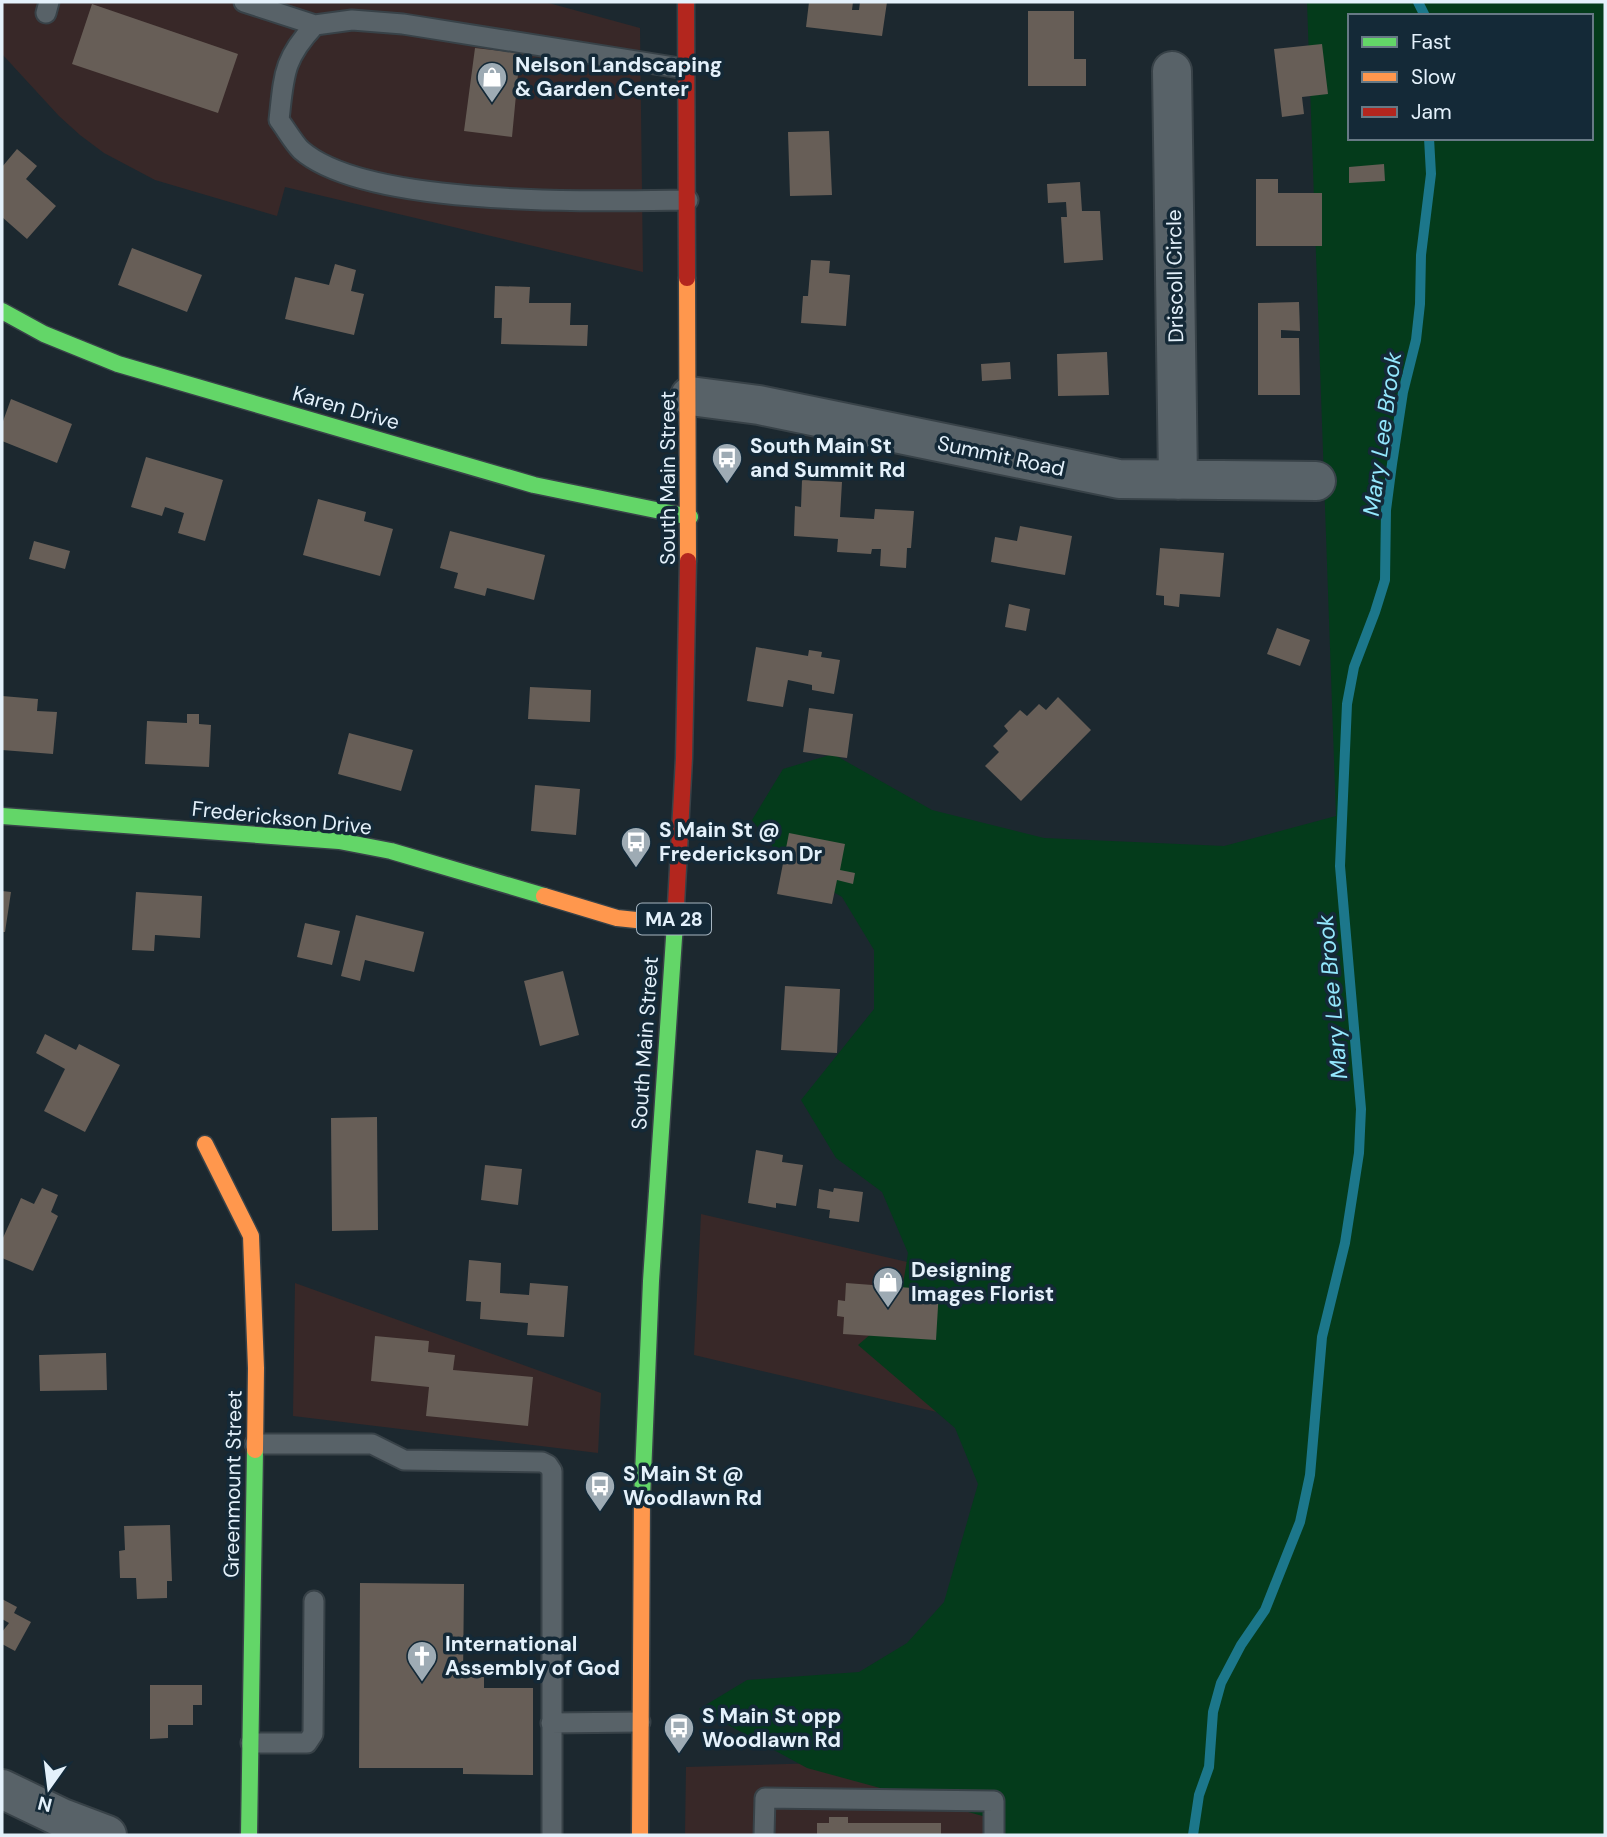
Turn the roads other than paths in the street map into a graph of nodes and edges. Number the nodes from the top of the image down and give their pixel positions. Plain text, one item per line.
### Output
1 (244, 2) edge
2 (685, 2) edge
3 (315, 25) junction
4 (685, 69) junction
5 (1172, 71) dead end
6 (688, 200) junction
7 (2, 311) edge
8 (690, 396) junction
9 (1178, 480) junction
10 (1315, 481) dead end
11 (690, 517) junction
12 (2, 816) edge
13 (674, 925) junction
14 (205, 1144) dead end
15 (255, 1444) junction
16 (314, 1601) dead end
17 (640, 1721) junction
18 (551, 1723) junction
19 (251, 1743) junction
20 (2, 1789) edge
21 (107, 1835) edge
22 (249, 1835) edge
23 (552, 1835) edge
24 (640, 1835) edge
25 (764, 1835) edge
26 (994, 1835) edge

1 - 3 lane
2 - 4 street, South Main Street / MA 28
3 - 4 lane
3 - 6 lane
4 - 6 street, South Main Street / MA 28
5 - 9 street, Driscoll Circle
6 - 8 street, South Main Street / MA 28
7 - 11 street, Karen Drive
8 - 9 street, Summit Road
8 - 11 street, South Main Street / MA 28
9 - 10 street, Summit Road
11 - 13 street, South Main Street / MA 28
12 - 13 street, Frederickson Drive
13 - 17 street, South Main Street / MA 28
14 - 15 street, Greenmount Street
15 - 18 lane
15 - 19 street, Greenmount Street
16 - 19 lane
17 - 18 lane
17 - 24 street, South Main Street / MA 28
18 - 23 lane
19 - 22 street, Greenmount Street
20 - 21 street
25 - 26 lane

